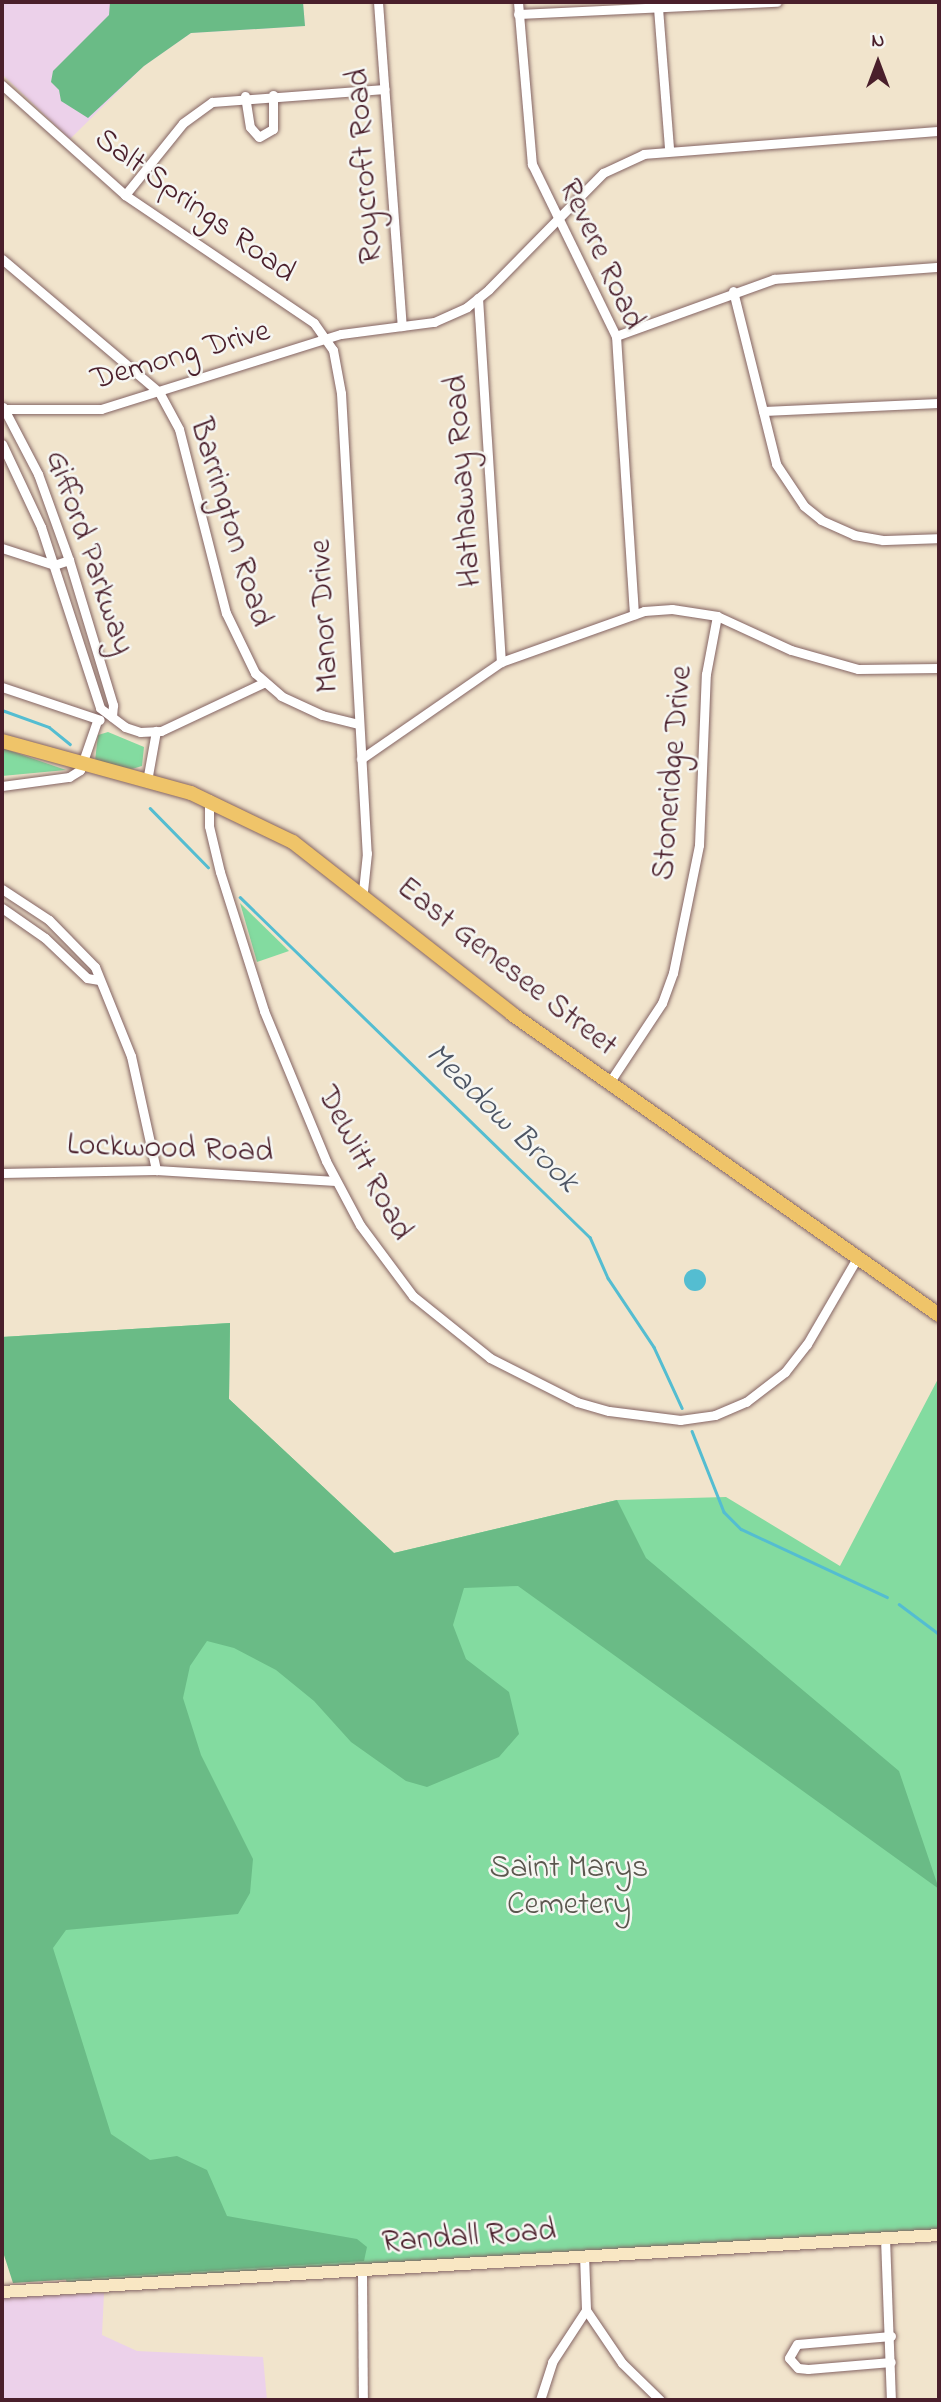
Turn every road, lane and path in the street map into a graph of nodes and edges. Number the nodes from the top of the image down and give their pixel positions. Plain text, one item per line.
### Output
1 (378, 2) edge
2 (518, 2) edge
3 (777, 2) edge
4 (658, 8) junction
5 (518, 14) junction
6 (2, 85) edge
7 (385, 89) junction
8 (273, 95) junction
9 (245, 96) junction
10 (939, 131) edge
11 (668, 149) junction
12 (125, 195) junction
13 (557, 215) junction
14 (2, 259) edge
15 (939, 267) edge
16 (733, 291) junction
17 (478, 298) junction
18 (402, 326) junction
19 (616, 336) junction
20 (328, 338) junction
21 (159, 392) junction
22 (939, 403) edge
23 (3, 408) edge
24 (763, 411) junction
25 (2, 444) edge
26 (939, 538) edge
27 (2, 548) edge
28 (69, 560) junction
29 (54, 565) junction
30 (634, 614) junction
31 (717, 617) junction
32 (501, 662) junction
33 (939, 668) edge
34 (263, 683) junction
35 (2, 687) edge
36 (112, 717) junction
37 (97, 721) junction
38 (358, 724) junction
39 (156, 731) junction
40 (2, 741) edge
41 (361, 758) junction
42 (83, 765) junction
43 (147, 781) junction
44 (2, 786) edge
45 (209, 799) junction
46 (2, 888) edge
47 (363, 892) junction
48 (2, 908) edge
49 (98, 980) junction
50 (609, 1083) junction
51 (3, 1170) edge
52 (156, 1170) junction
53 (336, 1181) junction
54 (856, 1258) junction
55 (939, 1315) edge
56 (939, 2235) edge
57 (885, 2238) junction
58 (584, 2255) junction
59 (362, 2272) junction
60 (2, 2292) edge
61 (586, 2310) junction
62 (891, 2336) junction
63 (891, 2362) junction
64 (363, 2400) edge
65 (540, 2400) edge
66 (660, 2400) edge
67 (891, 2400) edge

1 - 7 street, Roycroft Road
2 - 5 street, Revere Road
3 - 4 street
4 - 5 street
4 - 11 street
5 - 13 street, Revere Road
6 - 12 street, Salt Springs Road
7 - 8 street
7 - 18 street, Roycroft Road
8 - 9 street
8 - 9 street
9 - 12 street
10 - 11 street, Demong Drive
11 - 13 street, Demong Drive
12 - 20 street, Salt Springs Road
13 - 17 street, Demong Drive
13 - 19 street, Revere Road
14 - 21 street, Barrington Road
15 - 16 street
16 - 19 street
16 - 24 street
17 - 18 street, Demong Drive
17 - 32 street, Hathaway Road
18 - 20 street, Demong Drive
19 - 30 street, Revere Road
20 - 21 street, Demong Drive
20 - 38 street, Manor Drive
21 - 23 street, Demong Drive
21 - 34 street, Barrington Road
22 - 24 street
23 - 28 street, Gifford Parkway
24 - 26 street
25 - 29 street, Gifford Parkway
27 - 29 street
28 - 29 street
28 - 36 street, Gifford Parkway
29 - 36 street, Gifford Parkway
30 - 31 street
30 - 32 street
31 - 33 street
31 - 50 street, Stoneridge Drive
32 - 41 street
34 - 38 street, Barrington Road
34 - 39 street
35 - 37 street
36 - 37 street
36 - 39 street
37 - 42 street
38 - 41 street, Manor Drive
39 - 43 street
40 - 42 main road, East Genesee Street
41 - 47 street, Manor Drive
42 - 43 main road, East Genesee Street
42 - 44 street
43 - 45 main road, East Genesee Street
45 - 47 main road, East Genesee Street
45 - 53 street, DeWitt Road
46 - 49 street
47 - 50 main road, East Genesee Street
48 - 49 street
49 - 52 street
50 - 54 main road, East Genesee Street
51 - 52 street, Lockwood Road
52 - 53 street, Lockwood Road
53 - 54 street, DeWitt Road
54 - 55 main road, East Genesee Street
56 - 57 street, Randall Road
57 - 58 street, Randall Road
57 - 62 street
58 - 59 street, Randall Road
58 - 61 street
59 - 60 street, Randall Road
59 - 64 street
61 - 65 street
61 - 66 street
62 - 63 street
62 - 63 street
63 - 67 street

